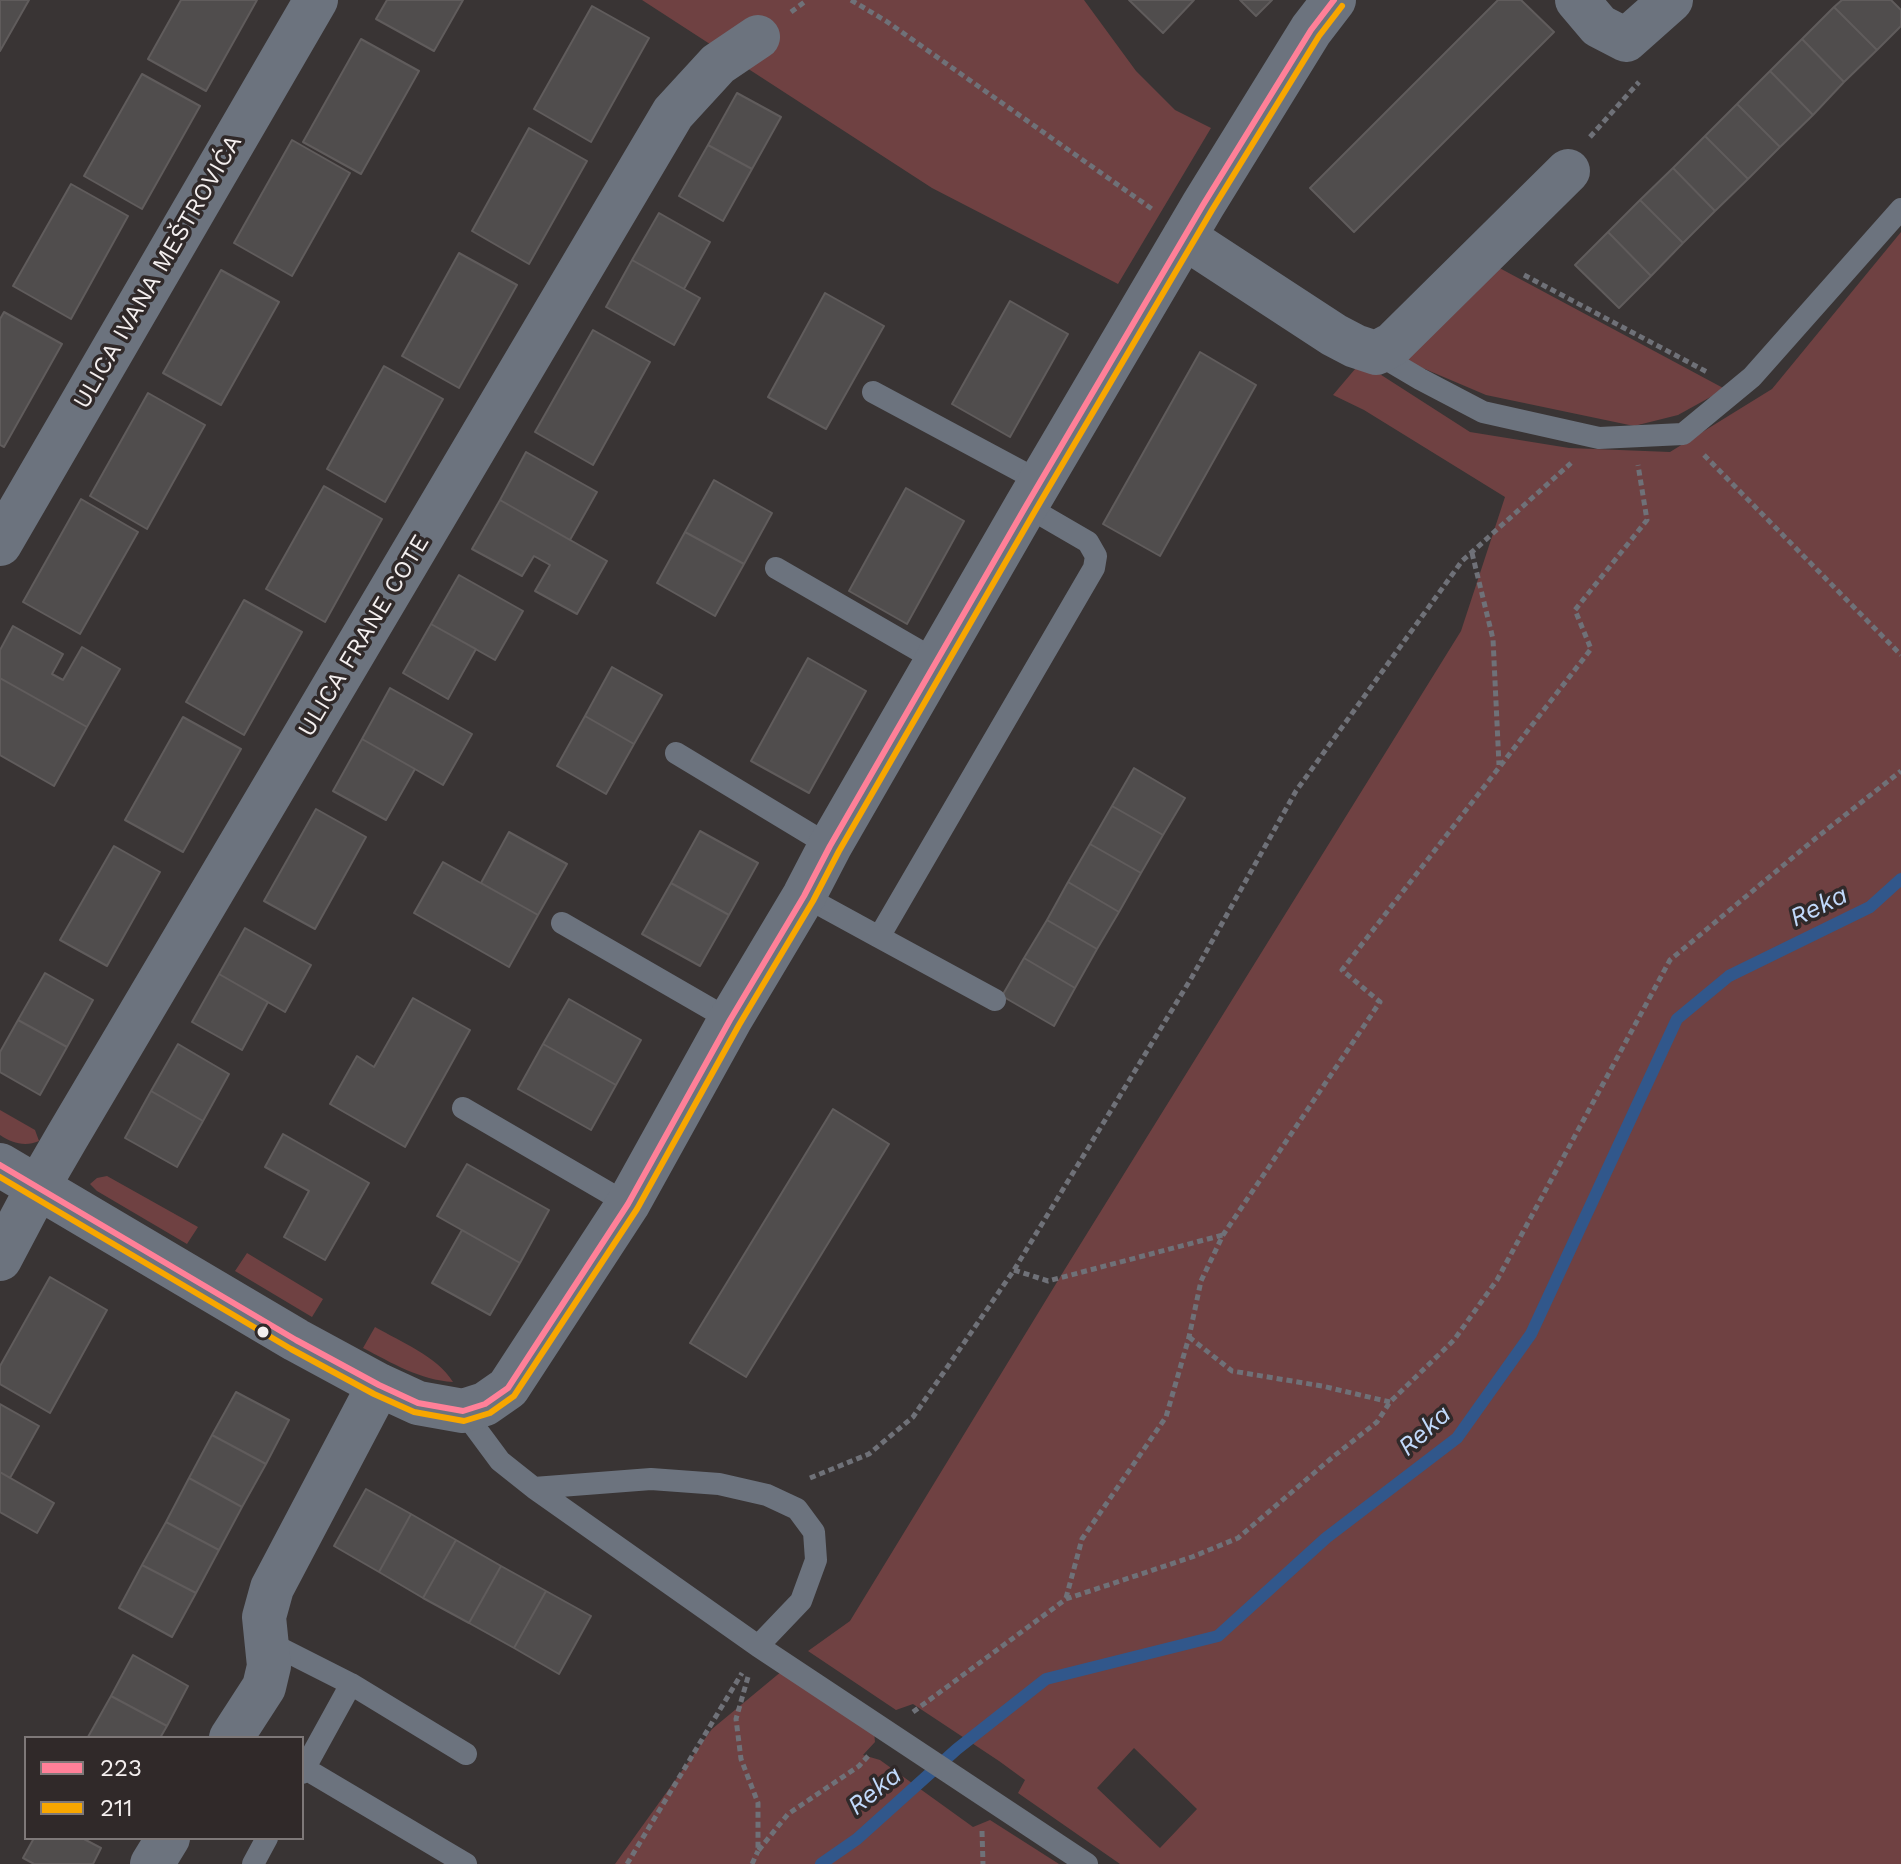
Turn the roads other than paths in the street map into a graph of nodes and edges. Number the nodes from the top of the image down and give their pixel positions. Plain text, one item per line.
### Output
1 (316, 0) edge
2 (1334, 0) edge
3 (1577, 0) edge
4 (1671, 0) edge
5 (758, 37) dead end
6 (1568, 171) road end
7 (1901, 209) edge
8 (1169, 224) junction
9 (1376, 353) junction
10 (873, 392) dead end
11 (1033, 494) junction
12 (0, 544) edge
13 (776, 568) dead end
14 (937, 661) junction
15 (676, 753) dead end
16 (830, 846) junction
17 (804, 896) junction
18 (562, 923) dead end
19 (879, 937) junction
20 (995, 1000) dead end
21 (730, 1020) junction
22 (463, 1108) dead end
23 (0, 1165) edge
24 (38, 1187) junction
25 (628, 1204) junction
26 (0, 1259) edge
27 (379, 1385) junction
28 (463, 1411) junction
29 (534, 1488) junction
30 (268, 1642) junction
31 (758, 1646) junction
32 (351, 1684) junction
33 (232, 1736) edge
34 (466, 1754) dead end
35 (304, 1768) edge
36 (304, 1771) edge
37 (167, 1840) edge
38 (266, 1840) edge
39 (152, 1864) edge
40 (253, 1864) edge
41 (466, 1864) edge
42 (1087, 1864) edge

1 - 12 street, ULICA IVANA MEŠTROVIĆA
2 - 8 street
3 - 4 street
5 - 24 street, ULICA FRANE COTE
6 - 9 street
7 - 9 lane
8 - 9 street
8 - 11 street
10 - 11 lane
11 - 14 street
11 - 19 lane
13 - 14 lane
14 - 16 street
15 - 16 lane
16 - 17 street
17 - 19 lane
17 - 21 street
18 - 21 lane
19 - 20 lane
21 - 25 street
22 - 25 lane
23 - 24 street
24 - 26 street, ULICA FRANE COTE
24 - 27 street
25 - 28 street
27 - 28 street
27 - 30 street
28 - 29 lane
29 - 31 lane
29 - 31 lane
30 - 32 lane
30 - 33 street
31 - 42 lane
32 - 34 lane
32 - 35 lane
36 - 41 lane
37 - 39 street
38 - 40 lane

